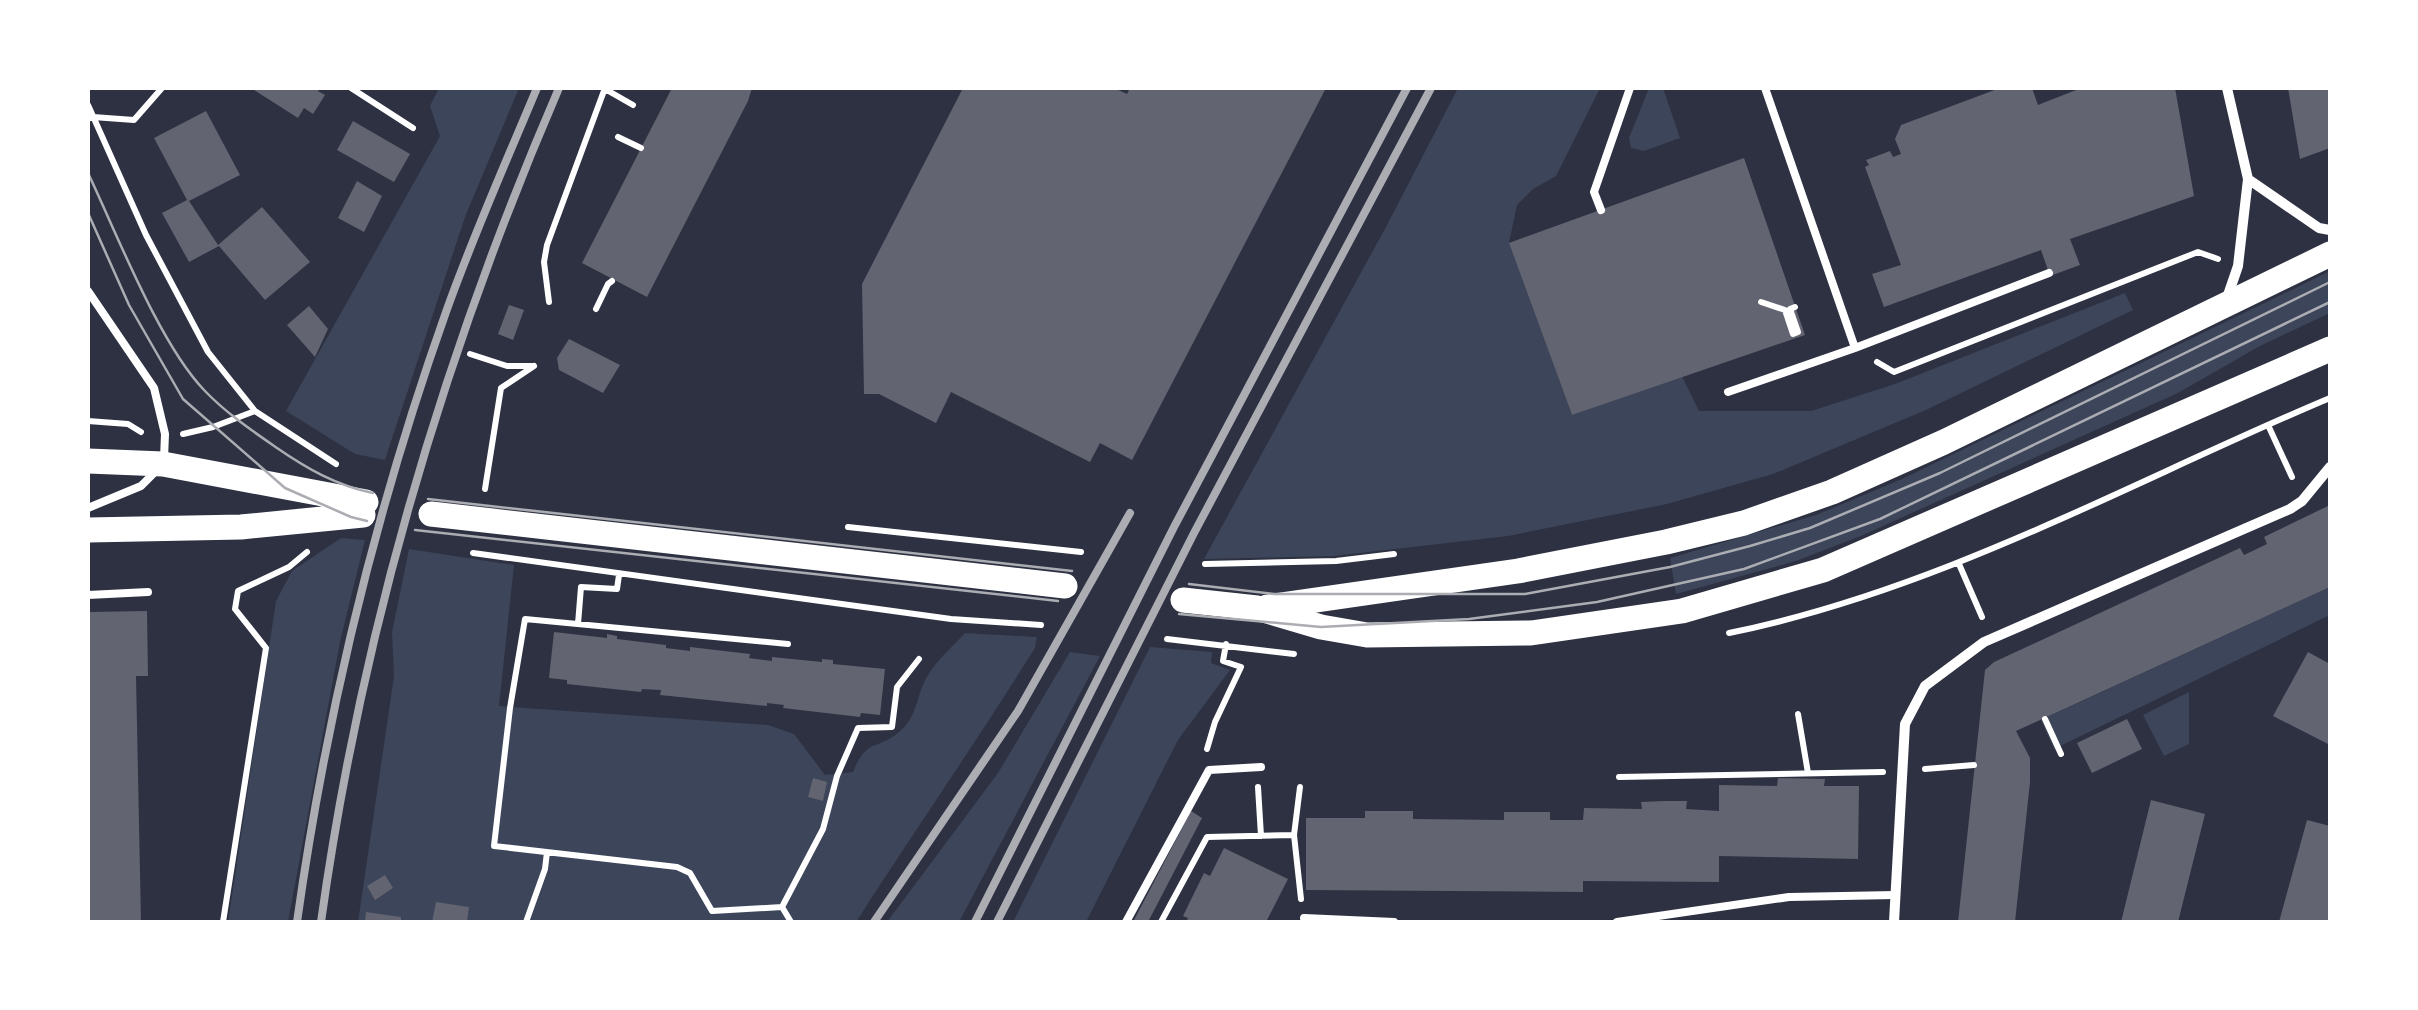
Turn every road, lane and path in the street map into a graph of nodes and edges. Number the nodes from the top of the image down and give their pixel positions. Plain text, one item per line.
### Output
1 (162, 88) edge
2 (351, 88) edge
3 (605, 88) edge
4 (1630, 88) edge
5 (1764, 88) edge
6 (2228, 88) edge
7 (88, 105) edge
8 (633, 105) dead end
9 (90, 118) edge
10 (413, 128) dead end
11 (618, 137) dead end
12 (642, 148) dead end
13 (2248, 180) junction
14 (1600, 210) dead end
15 (2330, 230) edge
16 (2330, 254) edge
17 (2238, 266) junction
18 (2049, 272) dead end
19 (612, 281) dead end
20 (88, 290) edge
21 (549, 302) dead end
22 (1761, 302) dead end
23 (2225, 306) junction
24 (1795, 307) dead end
25 (596, 309) dead end
26 (1855, 348) junction
27 (2330, 348) edge
28 (470, 354) dead end
29 (1728, 392) dead end
30 (256, 412) junction
31 (88, 421) edge
32 (2268, 424) dead end
33 (164, 434) junction
34 (88, 461) edge
35 (163, 464) junction
36 (2330, 467) edge
37 (346, 472) dead end
38 (485, 490) dead end
39 (2302, 501) junction
40 (88, 508) edge
41 (431, 514) dead end
42 (88, 530) edge
43 (314, 546) dead end
44 (469, 552) dead end
45 (1412, 552) dead end
46 (1205, 564) dead end
47 (1959, 564) dead end
48 (620, 575) junction
49 (1065, 586) dead end
50 (148, 592) dead end
51 (88, 595) edge
52 (1975, 598) dead end
53 (1183, 600) dead end
54 (1257, 608) junction
55 (578, 624) junction
56 (1041, 625) dead end
57 (788, 644) dead end
58 (1226, 644) dead end
59 (919, 660) dead end
60 (1798, 714) dead end
61 (2045, 718) dead end
62 (1215, 722) dead end
63 (2062, 754) dead end
64 (1974, 766) dead end
65 (1261, 767) dead end
66 (1903, 771) junction
67 (1808, 773) junction
68 (1618, 777) dead end
69 (1300, 787) dead end
70 (1260, 814) dead end
71 (1262, 836) junction
72 (1294, 836) junction
73 (546, 852) junction
74 (1894, 894) junction
75 (782, 907) junction
76 (1304, 918) joint
77 (223, 922) edge
78 (526, 922) edge
79 (791, 922) edge
80 (1126, 922) edge
81 (1162, 922) edge
82 (1394, 922) edge
83 (1617, 922) edge
84 (1894, 922) edge

1 - 9 path
2 - 10 path
3 - 8 path
3 - 21 path
4 - 14 lane
5 - 26 lane
6 - 13 street
7 - 9 path
9 - 30 path
11 - 12 path
13 - 15 street
13 - 17 street
16 - 23 main road
17 - 23 street
17 - 26 path
18 - 26 lane
19 - 25 path
20 - 33 lane
22 - 24 path
23 - 54 main road
26 - 29 lane
27 - 54 main road
28 - 38 path
30 - 33 path
30 - 37 path
31 - 33 path
32 - 39 path
33 - 35 lane
34 - 35 main road
35 - 40 lane
35 - 42 main road
36 - 39 street
39 - 66 street
41 - 49 main road
43 - 77 path
44 - 48 path
45 - 46 path
47 - 52 path
48 - 55 path
48 - 56 path
50 - 51 lane
53 - 54 main road
55 - 57 path
55 - 73 path
58 - 62 path
59 - 75 path
60 - 67 path
61 - 63 path
64 - 66 path
65 - 80 lane
66 - 67 path
66 - 74 street
67 - 68 path
69 - 72 path
70 - 71 path
71 - 72 path
71 - 81 path
72 - 76 path
73 - 75 path
73 - 78 path
74 - 83 lane
74 - 84 street
75 - 79 path
76 - 82 lane

